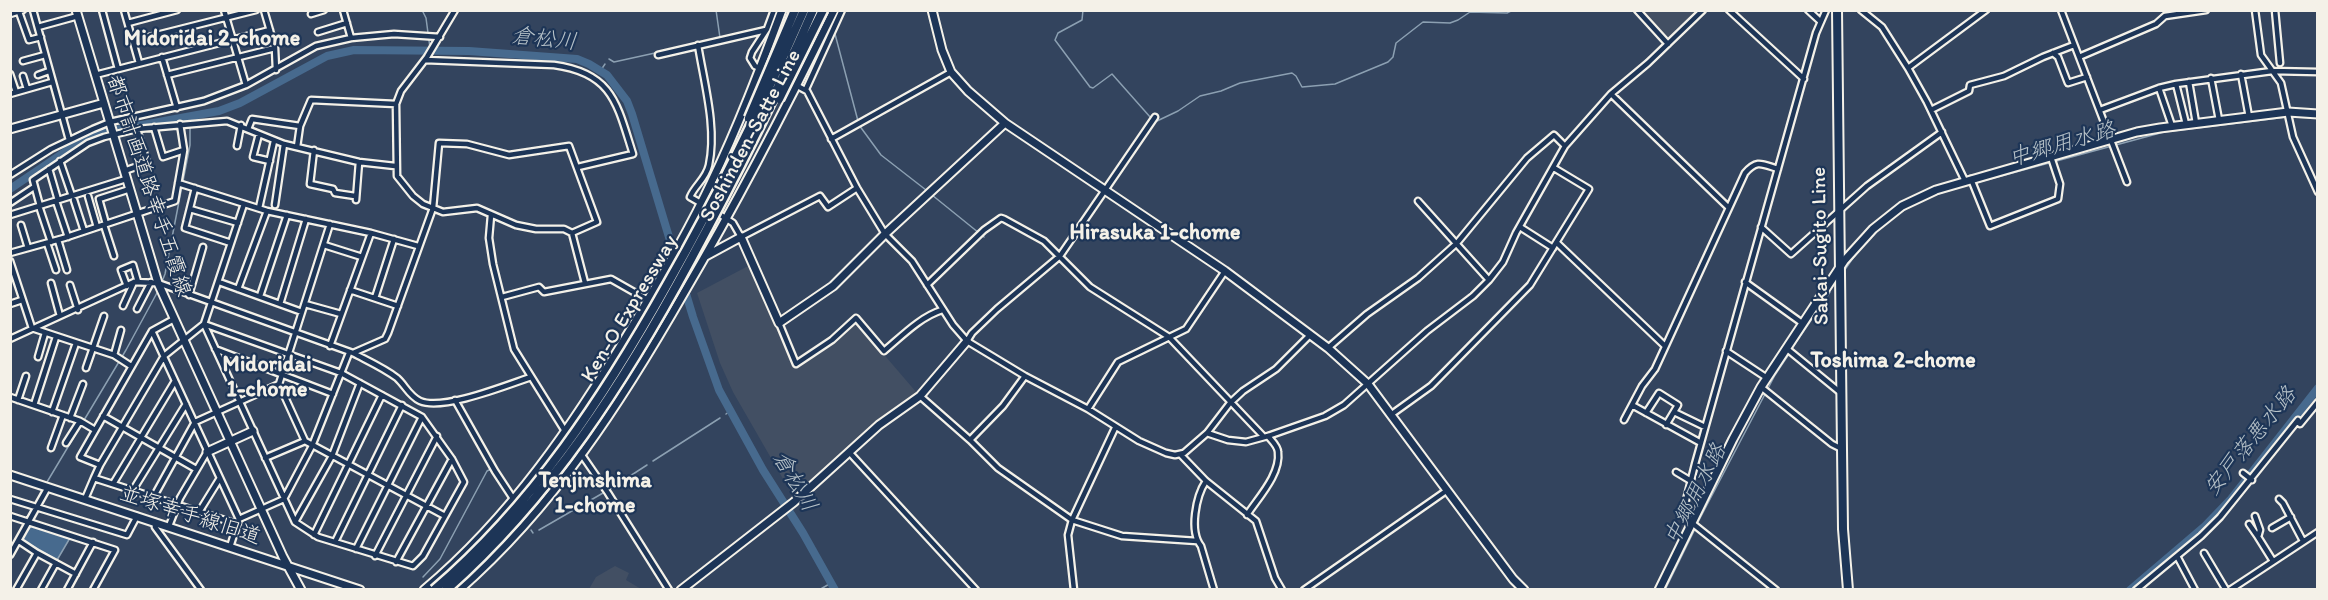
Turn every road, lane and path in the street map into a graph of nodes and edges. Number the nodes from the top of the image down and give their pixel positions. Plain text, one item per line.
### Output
1 (33, 10) edge
2 (102, 10) edge
3 (124, 10) edge
4 (151, 10) edge
5 (177, 10) edge
6 (224, 10) edge
7 (256, 10) edge
8 (264, 10) edge
9 (324, 10) edge
10 (343, 10) edge
11 (774, 10) edge
12 (782, 10) edge
13 (795, 10) edge
14 (804, 10) edge
15 (813, 10) edge
16 (823, 10) edge
17 (834, 10) edge
18 (842, 10) edge
19 (932, 10) edge
20 (1637, 10) edge
21 (1703, 10) edge
22 (1729, 10) edge
23 (1808, 10) edge
24 (1826, 10) edge
25 (1837, 10) edge
26 (1861, 10) edge
27 (1986, 10) edge
28 (2061, 10) edge
29 (2206, 10) edge
30 (2255, 10) edge
31 (2275, 10) edge
32 (21, 11) edge
33 (454, 11) edge
34 (77, 13) edge
35 (10, 14) edge
36 (311, 14) dead end
37 (153, 17) junction
38 (226, 18) junction
39 (1820, 21) junction
40 (128, 23) junction
41 (347, 23) junction
42 (38, 27) junction
43 (767, 29) junction
44 (270, 30) junction
45 (318, 32) dead end
46 (41, 37) junction
47 (232, 38) junction
48 (351, 38) junction
49 (439, 38) junction
50 (133, 41) junction
51 (1668, 44) junction
52 (698, 45) junction
53 (2074, 45) junction
54 (275, 48) junction
55 (2053, 53) junction
56 (45, 55) junction
57 (658, 55) dead end
58 (162, 57) junction
59 (2079, 57) junction
60 (238, 58) junction
61 (426, 58) junction
62 (23, 61) dead end
63 (139, 63) junction
64 (2280, 63) dead end
65 (1908, 68) junction
66 (118, 69) junction
67 (760, 69) junction
68 (276, 70) junction
69 (49, 71) junction
70 (2272, 71) junction
71 (951, 72) junction
72 (2318, 72) edge
73 (10, 74) edge
74 (2241, 74) junction
75 (38, 75) dead end
76 (95, 75) junction
77 (167, 75) junction
78 (23, 76) dead end
79 (2087, 77) junction
80 (2211, 78) junction
81 (1804, 79) junction
82 (52, 82) junction
83 (2189, 82) junction
84 (2176, 84) junction
85 (246, 85) junction
86 (797, 86) junction
87 (2159, 88) junction
88 (27, 89) junction
89 (806, 89) junction
90 (13, 93) edge
91 (1611, 94) junction
92 (104, 103) junction
93 (396, 104) junction
94 (177, 108) junction
95 (1931, 110) junction
96 (2100, 110) junction
97 (2288, 112) junction
98 (2318, 114) edge
99 (62, 115) junction
100 (1155, 117) dead end
101 (2249, 117) junction
102 (2219, 120) junction
103 (1005, 123) junction
104 (2196, 123) junction
105 (180, 124) junction
106 (2186, 124) junction
107 (241, 125) junction
108 (300, 126) junction
109 (2172, 126) junction
110 (154, 127) junction
111 (10, 129) edge
112 (111, 129) junction
113 (137, 129) junction
114 (248, 129) junction
115 (1942, 132) junction
116 (259, 134) junction
117 (831, 138) junction
118 (69, 140) junction
119 (2112, 140) junction
120 (274, 141) junction
121 (284, 144) junction
122 (237, 146) dead end
123 (1565, 146) junction
124 (297, 147) junction
125 (184, 150) junction
126 (314, 150) junction
127 (2051, 157) junction
128 (60, 161) junction
129 (270, 161) junction
130 (359, 162) junction
131 (395, 166) junction
132 (578, 167) junction
133 (1554, 168) junction
134 (49, 169) junction
135 (1778, 169) junction
136 (10, 175) edge
137 (125, 175) junction
138 (725, 180) junction
139 (1968, 180) junction
140 (2127, 182) dead end
141 (178, 183) junction
142 (34, 187) junction
143 (195, 188) junction
144 (857, 188) junction
145 (130, 189) junction
146 (1104, 191) junction
147 (727, 192) junction
148 (2318, 192) edge
149 (88, 196) dead end
150 (73, 198) junction
151 (57, 200) junction
152 (1418, 201) dead end
153 (10, 203) edge
154 (244, 204) junction
155 (701, 204) junction
156 (275, 206) dead end
157 (40, 207) junction
158 (259, 208) junction
159 (433, 208) junction
160 (1729, 208) junction
161 (190, 209) junction
162 (1839, 210) junction
163 (267, 211) junction
164 (137, 213) junction
165 (10, 215) edge
166 (287, 215) junction
167 (491, 215) junction
168 (727, 218) junction
169 (306, 219) junction
170 (238, 223) junction
171 (105, 224) junction
172 (330, 224) junction
173 (21, 225) dead end
174 (1761, 226) junction
175 (98, 227) junction
176 (1520, 227) junction
177 (84, 231) junction
178 (371, 233) junction
179 (572, 233) junction
180 (885, 234) junction
181 (68, 237) junction
182 (741, 237) junction
183 (394, 239) junction
184 (58, 240) junction
185 (49, 242) junction
186 (231, 243) junction
187 (1457, 243) junction
188 (324, 245) junction
189 (1555, 245) junction
190 (418, 246) junction
191 (203, 247) dead end
192 (28, 248) junction
193 (10, 253) edge
194 (114, 256) dead end
195 (706, 256) junction
196 (1060, 256) junction
197 (362, 257) junction
198 (10, 261) edge
199 (1840, 267) junction
200 (56, 270) dead end
201 (67, 270) dead end
202 (1225, 270) junction
203 (1489, 280) junction
204 (136, 282) junction
205 (154, 282) junction
206 (219, 282) junction
207 (1745, 282) junction
208 (51, 283) dead end
209 (585, 283) junction
210 (70, 285) dead end
211 (927, 285) junction
212 (127, 286) junction
213 (238, 289) junction
214 (1825, 289) junction
215 (350, 290) junction
216 (1840, 295) junction
217 (189, 296) junction
218 (260, 296) junction
219 (502, 297) junction
220 (375, 298) junction
221 (22, 300) junction
222 (648, 300) junction
223 (212, 303) junction
224 (10, 304) edge
225 (280, 304) junction
226 (305, 304) junction
227 (123, 306) dead end
228 (398, 306) junction
229 (137, 309) dead end
230 (78, 310) junction
231 (942, 310) junction
232 (302, 312) junction
233 (341, 314) junction
234 (673, 314) junction
235 (60, 316) junction
236 (104, 316) dead end
237 (174, 319) junction
238 (779, 323) junction
239 (1802, 323) junction
240 (204, 324) junction
241 (32, 328) junction
242 (121, 330) dead end
243 (152, 330) junction
244 (45, 333) junction
245 (295, 333) junction
246 (1310, 335) junction
247 (56, 337) junction
248 (1169, 338) junction
249 (10, 339) edge
250 (184, 339) junction
251 (967, 341) junction
252 (76, 343) junction
253 (330, 346) junction
254 (1665, 346) junction
255 (1328, 348) junction
256 (1786, 348) junction
257 (93, 349) junction
258 (215, 349) junction
259 (1726, 351) junction
260 (351, 353) junction
261 (288, 355) junction
262 (114, 356) junction
263 (164, 356) junction
264 (38, 357) dead end
265 (131, 366) junction
266 (86, 368) dead end
267 (341, 372) junction
268 (281, 374) junction
269 (26, 376) dead end
270 (1025, 376) junction
271 (531, 377) junction
272 (1767, 378) junction
273 (175, 381) junction
274 (360, 383) junction
275 (83, 384) dead end
276 (279, 384) junction
277 (1368, 384) junction
278 (1761, 387) junction
279 (1841, 393) junction
280 (333, 394) junction
281 (382, 395) junction
282 (920, 396) junction
283 (10, 397) edge
284 (417, 399) junction
285 (18, 400) junction
286 (455, 400) junction
287 (240, 402) junction
288 (2318, 402) edge
289 (1230, 403) junction
290 (186, 404) junction
291 (34, 405) junction
292 (402, 405) junction
293 (1632, 405) junction
294 (1088, 409) junction
295 (411, 411) junction
296 (52, 412) junction
297 (217, 412) junction
298 (1674, 412) junction
299 (1646, 413) junction
300 (1392, 414) junction
301 (63, 415) junction
302 (103, 416) junction
303 (422, 417) junction
304 (70, 418) junction
305 (1624, 420) dead end
306 (80, 421) junction
307 (195, 422) junction
308 (1666, 425) junction
309 (121, 427) junction
310 (1705, 427) junction
311 (1115, 428) junction
312 (95, 430) junction
313 (253, 431) junction
314 (567, 432) junction
315 (1207, 433) junction
316 (437, 436) junction
317 (1266, 437) junction
318 (140, 438) junction
319 (970, 440) junction
320 (230, 441) junction
321 (305, 441) junction
322 (66, 443) dead end
323 (1701, 443) junction
324 (312, 446) junction
325 (51, 448) dead end
326 (158, 448) junction
327 (1842, 449) junction
328 (207, 452) junction
329 (849, 452) junction
330 (582, 455) junction
331 (1181, 455) junction
332 (332, 456) junction
333 (176, 458) junction
334 (265, 458) junction
335 (452, 459) junction
336 (100, 465) junction
337 (350, 465) junction
338 (196, 469) junction
339 (1676, 472) dead end
340 (2243, 473) dead end
341 (10, 475) edge
342 (367, 475) junction
343 (94, 478) junction
344 (220, 478) junction
345 (2252, 480) junction
346 (1206, 481) junction
347 (1691, 481) junction
348 (113, 484) junction
349 (387, 486) junction
350 (48, 487) junction
351 (133, 490) junction
352 (1446, 491) junction
353 (406, 496) junction
354 (153, 498) junction
355 (10, 499) edge
356 (85, 499) junction
357 (284, 499) junction
358 (2279, 499) dead end
359 (514, 500) junction
360 (177, 505) junction
361 (38, 507) junction
362 (426, 507) junction
363 (262, 510) junction
364 (199, 512) junction
365 (1247, 515) junction
366 (10, 516) edge
367 (137, 516) junction
368 (445, 516) junction
369 (2255, 516) dead end
370 (2290, 517) junction
371 (1072, 520) junction
372 (238, 521) junction
373 (29, 522) junction
374 (155, 522) junction
375 (295, 522) junction
376 (1692, 523) junction
377 (2249, 524) dead end
378 (169, 526) junction
379 (2272, 528) dead end
380 (2318, 532) edge
381 (314, 535) junction
382 (2258, 537) junction
383 (19, 541) junction
384 (1197, 541) junction
385 (2303, 541) junction
386 (93, 542) junction
387 (335, 542) junction
388 (230, 546) junction
389 (356, 549) junction
390 (37, 553) junction
391 (2204, 553) dead end
392 (10, 555) edge
393 (375, 556) junction
394 (2177, 556) junction
395 (2273, 561) junction
396 (396, 562) junction
397 (56, 563) junction
398 (287, 566) junction
399 (76, 574) junction
400 (466, 583) junction
401 (16, 590) edge
402 (40, 590) edge
403 (67, 590) edge
404 (93, 590) edge
405 (201, 590) edge
406 (301, 590) edge
407 (360, 590) edge
408 (424, 590) edge
409 (434, 590) edge
410 (440, 590) edge
411 (446, 590) edge
412 (459, 590) edge
413 (669, 590) edge
414 (681, 590) edge
415 (976, 590) edge
416 (1074, 590) edge
417 (1214, 590) edge
418 (1282, 590) edge
419 (1304, 590) edge
420 (1524, 590) edge
421 (1659, 590) edge
422 (1776, 590) edge
423 (1848, 590) edge
424 (2136, 590) edge
425 (2195, 590) edge
426 (2228, 590) edge

1 - 42 street
2 - 66 street
3 - 40 street
4 - 37 street
5 - 37 street
6 - 38 street
7 - 38 street
8 - 44 street
9 - 36 street
10 - 41 street
11 - 43 street
12 - 67 street, Soshinden-Satte Line
13 - 138 highway, bridge
14 - 138 highway, Ken-O Expressway, bridge
15 - 147 highway, Ken-O Expressway, bridge
16 - 147 highway, bridge
17 - 86 street, Soshinden-Satte Line
18 - 89 street
19 - 71 street
20 - 51 street
21 - 51 street
22 - 81 street
23 - 39 street
24 - 39 street
25 - 162 main road, Sakai-Sugito Line
26 - 65 street
27 - 65 street
28 - 53 street
29 - 59 street
30 - 70 street
31 - 64 street
32 - 35 street
32 - 46 street
33 - 49 street
34 - 42 street
34 - 76 street, 都市計画道路幸手五霞線
37 - 40 street
38 - 47 street
38 - 50 street
39 - 81 street
40 - 50 street
41 - 45 street
41 - 48 street
42 - 46 street
43 - 52 street
43 - 67 street
44 - 47 street
44 - 54 street
46 - 56 street
47 - 58 street
47 - 60 street
48 - 49 street
48 - 68 street
49 - 61 street
50 - 63 street
51 - 91 street
52 - 57 street
52 - 155 street
53 - 55 street
53 - 59 street
54 - 60 street
54 - 68 street
55 - 79 street
55 - 95 street
56 - 62 street
56 - 69 street
58 - 63 street
58 - 77 street
59 - 79 street
60 - 77 street
60 - 85 street
61 - 93 street
61 - 132 street
63 - 66 street
65 - 95 street
66 - 76 street
67 - 86 street
67 - 155 street, Soshinden-Satte Line
68 - 85 street
69 - 75 street
69 - 82 street
70 - 72 street
70 - 74 street
70 - 97 street
71 - 103 street
71 - 117 street
73 - 90 street
74 - 80 street
74 - 101 street
76 - 92 street, 都市計画道路幸手五霞線
77 - 94 street
78 - 88 street
79 - 96 street
80 - 83 street
80 - 102 street
81 - 135 street
82 - 88 street
82 - 99 street
83 - 84 street
83 - 104 street
84 - 87 street
84 - 106 street
85 - 94 street
86 - 89 street
86 - 168 street, Soshinden-Satte Line
87 - 96 street
87 - 109 street
88 - 90 street
89 - 117 street
91 - 123 street
91 - 160 street
92 - 99 street
92 - 112 street, 都市計画道路幸手五霞線
93 - 108 street
93 - 131 street
94 - 112 street
95 - 115 street
96 - 119 street
97 - 98 street
97 - 101 street
97 - 148 street
99 - 111 street
99 - 118 street
100 - 146 street
101 - 102 street
102 - 104 street
103 - 146 street
103 - 180 street
104 - 106 street
105 - 107 street
105 - 110 street
105 - 125 street
106 - 109 street
107 - 114 street
107 - 122 street
108 - 114 street
108 - 124 street
109 - 119 street
110 - 113 street
110 - 125 street
112 - 113 street
112 - 118 street
112 - 128 street
112 - 137 street, 都市計画道路幸手五霞線
113 - 137 street
114 - 116 street
115 - 139 street
115 - 162 street
116 - 120 street
116 - 129 street
117 - 144 street
118 - 136 street
119 - 127 street
119 - 140 street
120 - 121 street
120 - 129 street
121 - 124 street
121 - 156 street
123 - 133 street
123 - 187 street
124 - 126 street
125 - 141 street
126 - 130 street
126 - 130 street
127 - 139 street
127 - 139 street
128 - 134 street
128 - 150 street
129 - 158 street
130 - 131 street
131 - 159 street
132 - 159 street
132 - 179 street
133 - 176 street
133 - 189 street
134 - 142 street
134 - 151 street
135 - 160 street
135 - 174 street
137 - 145 street, 都市計画道路幸手五霞線
137 - 150 street
138 - 409 highway, Ken-O Expressway, bridge
139 - 199 street
141 - 143 street
141 - 164 street
142 - 153 street
142 - 157 street
143 - 154 street
143 - 161 street
144 - 180 street
144 - 182 street
145 - 164 street, 都市計画道路幸手五霞線
145 - 171 street
146 - 196 street
146 - 202 street
147 - 411 highway, Ken-O Expressway, bridge
149 - 175 street
150 - 151 street
150 - 177 street
151 - 157 street
151 - 181 street
152 - 187 street
154 - 158 street
154 - 170 street
155 - 168 street
155 - 222 street, Soshinden-Satte Line
157 - 165 street
157 - 185 street
158 - 163 street
159 - 167 street
159 - 190 street
160 - 254 street
161 - 170 street
161 - 186 street
162 - 174 street
162 - 199 main road, Sakai-Sugito Line
163 - 166 street
163 - 213 street
164 - 171 street
164 - 205 street, 都市計画道路幸手五霞線
166 - 169 street
166 - 218 street
167 - 179 street
167 - 219 street
168 - 182 street
168 - 195 street, Soshinden-Satte Line
169 - 172 street
169 - 225 street
170 - 186 street
171 - 175 street
171 - 194 street
172 - 178 street
172 - 188 street
173 - 192 street
174 - 207 street
175 - 177 street
176 - 189 street
176 - 203 street
177 - 181 street
178 - 183 street
178 - 197 street
179 - 209 street
180 - 211 street
180 - 238 street
181 - 184 street
182 - 195 street
182 - 238 street
183 - 190 street
183 - 220 street
184 - 185 street
184 - 201 street
185 - 192 street
185 - 200 street
186 - 206 street
187 - 203 street
187 - 255 street
188 - 197 street
188 - 226 street
189 - 254 street
189 - 300 street
190 - 228 street
191 - 217 street
192 - 193 street
195 - 234 street, Soshinden-Satte Line
196 - 211 street
196 - 248 street
196 - 251 street
197 - 215 street
198 - 221 street
199 - 214 street
199 - 216 main road, Sakai-Sugito Line
202 - 246 street
202 - 248 street
203 - 277 street
204 - 205 street
204 - 212 street
204 - 212 street
204 - 227 street
205 - 217 street
205 - 229 street
205 - 237 street, 都市計画道路幸手五霞線
206 - 213 street
206 - 223 street
207 - 239 street
207 - 259 street
208 - 235 street
209 - 219 street
209 - 222 street
210 - 230 street
211 - 231 street
212 - 230 street
213 - 218 street
214 - 216 street
214 - 239 street
215 - 220 street
215 - 233 street
216 - 279 main road, Sakai-Sugito Line
217 - 223 street
218 - 225 street
219 - 271 street
220 - 228 street
221 - 224 street
221 - 241 street
222 - 234 street
222 - 314 street, Soshinden-Satte Line
223 - 240 street
223 - 245 street
225 - 232 street
226 - 232 street
226 - 233 street
228 - 260 street
230 - 235 street
231 - 238 street
231 - 251 street
232 - 245 street
233 - 253 street
234 - 330 street, Soshinden-Satte Line
235 - 241 street
236 - 257 street
237 - 243 street
237 - 250 street, 都市計画道路幸手五霞線
239 - 256 street
240 - 250 street
240 - 258 street
240 - 261 street
241 - 244 street
241 - 249 street
242 - 262 street
243 - 263 street
243 - 265 street
244 - 247 street
244 - 264 street
245 - 253 street
245 - 261 street
246 - 255 street
246 - 289 street
247 - 252 street
247 - 291 street
248 - 289 street
248 - 294 street
250 - 263 street
250 - 297 street, 都市計画道路幸手五霞線
251 - 270 street
251 - 282 street
252 - 257 street
252 - 296 street
253 - 260 street
254 - 293 street
255 - 277 street
256 - 272 street
256 - 279 street
257 - 262 street
257 - 266 street
258 - 268 street
258 - 287 street
259 - 272 street
259 - 310 street
260 - 267 street
260 - 284 street
261 - 267 street
261 - 268 street
262 - 265 street
263 - 273 street
263 - 309 street
265 - 302 street
267 - 274 street
267 - 280 street
268 - 276 street
268 - 280 street
269 - 285 street
270 - 294 street
270 - 319 street
271 - 286 street
271 - 314 street
272 - 278 street
273 - 290 street
273 - 318 street
274 - 281 street
274 - 332 street
275 - 304 street
276 - 287 street
276 - 321 street
277 - 300 street
277 - 317 street
278 - 327 street
278 - 376 street
279 - 327 main road, Sakai-Sugito Line
280 - 324 street
281 - 292 street
281 - 337 street
282 - 319 street
282 - 329 street
283 - 285 street
284 - 286 street
284 - 295 street
285 - 291 street
286 - 359 street
287 - 297 street
287 - 313 street
288 - 345 street
289 - 315 street
289 - 317 street
290 - 307 street
290 - 326 street
291 - 296 street
292 - 295 street
292 - 342 street
293 - 299 street
293 - 305 street
294 - 311 street
295 - 303 street
296 - 301 street
297 - 307 street
297 - 320 street, 都市計画道路幸手五霞線
298 - 299 street
298 - 308 street
298 - 310 street
299 - 308 street
300 - 352 street
301 - 304 street
301 - 325 street
302 - 309 street
302 - 312 street
303 - 316 street
303 - 349 street
304 - 306 street
306 - 312 street
306 - 322 street
307 - 328 street
307 - 333 street
308 - 323 street
309 - 318 street
309 - 336 street
310 - 323 street
311 - 331 street
311 - 371 street
312 - 336 street
313 - 320 street
313 - 334 street
314 - 330 street
314 - 359 street, Soshinden-Satte Line
315 - 317 street
315 - 331 street
316 - 335 street
316 - 353 street
317 - 365 street
318 - 326 street
318 - 348 street
319 - 371 street
320 - 328 street
320 - 363 street, 都市計画道路幸手五霞線
321 - 324 street
321 - 334 street
323 - 347 street
324 - 332 street
324 - 357 street
326 - 333 street
326 - 351 street
327 - 423 main road, Sakai-Sugito Line
328 - 338 street
328 - 344 street
329 - 414 street
329 - 415 street
330 - 400 street, Soshinden-Satte Line
330 - 413 street
331 - 346 street
332 - 337 street
332 - 375 street
333 - 338 street
333 - 354 street
334 - 357 street
335 - 362 street
335 - 368 street
336 - 343 street
337 - 342 street
337 - 381 street
338 - 360 street
339 - 347 street
340 - 345 street
341 - 350 street, 並塚幸手線旧道
342 - 349 street
342 - 387 street
343 - 348 street
343 - 356 street
344 - 364 street
344 - 372 street
345 - 394 street
346 - 365 street
346 - 384 street
347 - 376 street
348 - 351 street
349 - 353 street
349 - 389 street
350 - 356 street, 並塚幸手線旧道
350 - 361 street
351 - 354 street
352 - 419 street
352 - 420 street
353 - 362 street
353 - 393 street
354 - 360 street
355 - 361 street
356 - 367 street, 並塚幸手線旧道
357 - 363 street
357 - 375 street
358 - 370 street
359 - 408 street, Soshinden-Satte Line
360 - 364 street
360 - 378 street
361 - 367 street
361 - 373 street
362 - 368 street
362 - 396 street
363 - 372 street
363 - 398 street, 都市計画道路幸手五霞線
364 - 372 street
365 - 418 street
366 - 373 street
367 - 374 street, 並塚幸手線旧道
368 - 396 street
369 - 382 street
370 - 379 street
370 - 385 street
371 - 384 street
371 - 416 street
372 - 388 street
373 - 383 street
373 - 386 street
374 - 378 street, 並塚幸手線旧道
374 - 405 street
375 - 381 street
376 - 421 street
376 - 422 street
377 - 382 street
378 - 388 street, 並塚幸手線旧道
380 - 385 street
381 - 387 street
382 - 395 street
383 - 390 street
383 - 392 street
384 - 417 street
385 - 395 street
386 - 399 street
386 - 404 street
387 - 389 street
388 - 398 street, 並塚幸手線旧道
389 - 393 street
390 - 397 street
390 - 401 street
391 - 426 street
393 - 396 street
394 - 424 street
394 - 425 street
395 - 426 street
397 - 399 street
397 - 402 street
398 - 406 street, 都市計画道路幸手五霞線
398 - 407 street, 並塚幸手線旧道
399 - 403 street
400 - 410 street
400 - 412 street, Soshinden-Satte Line

